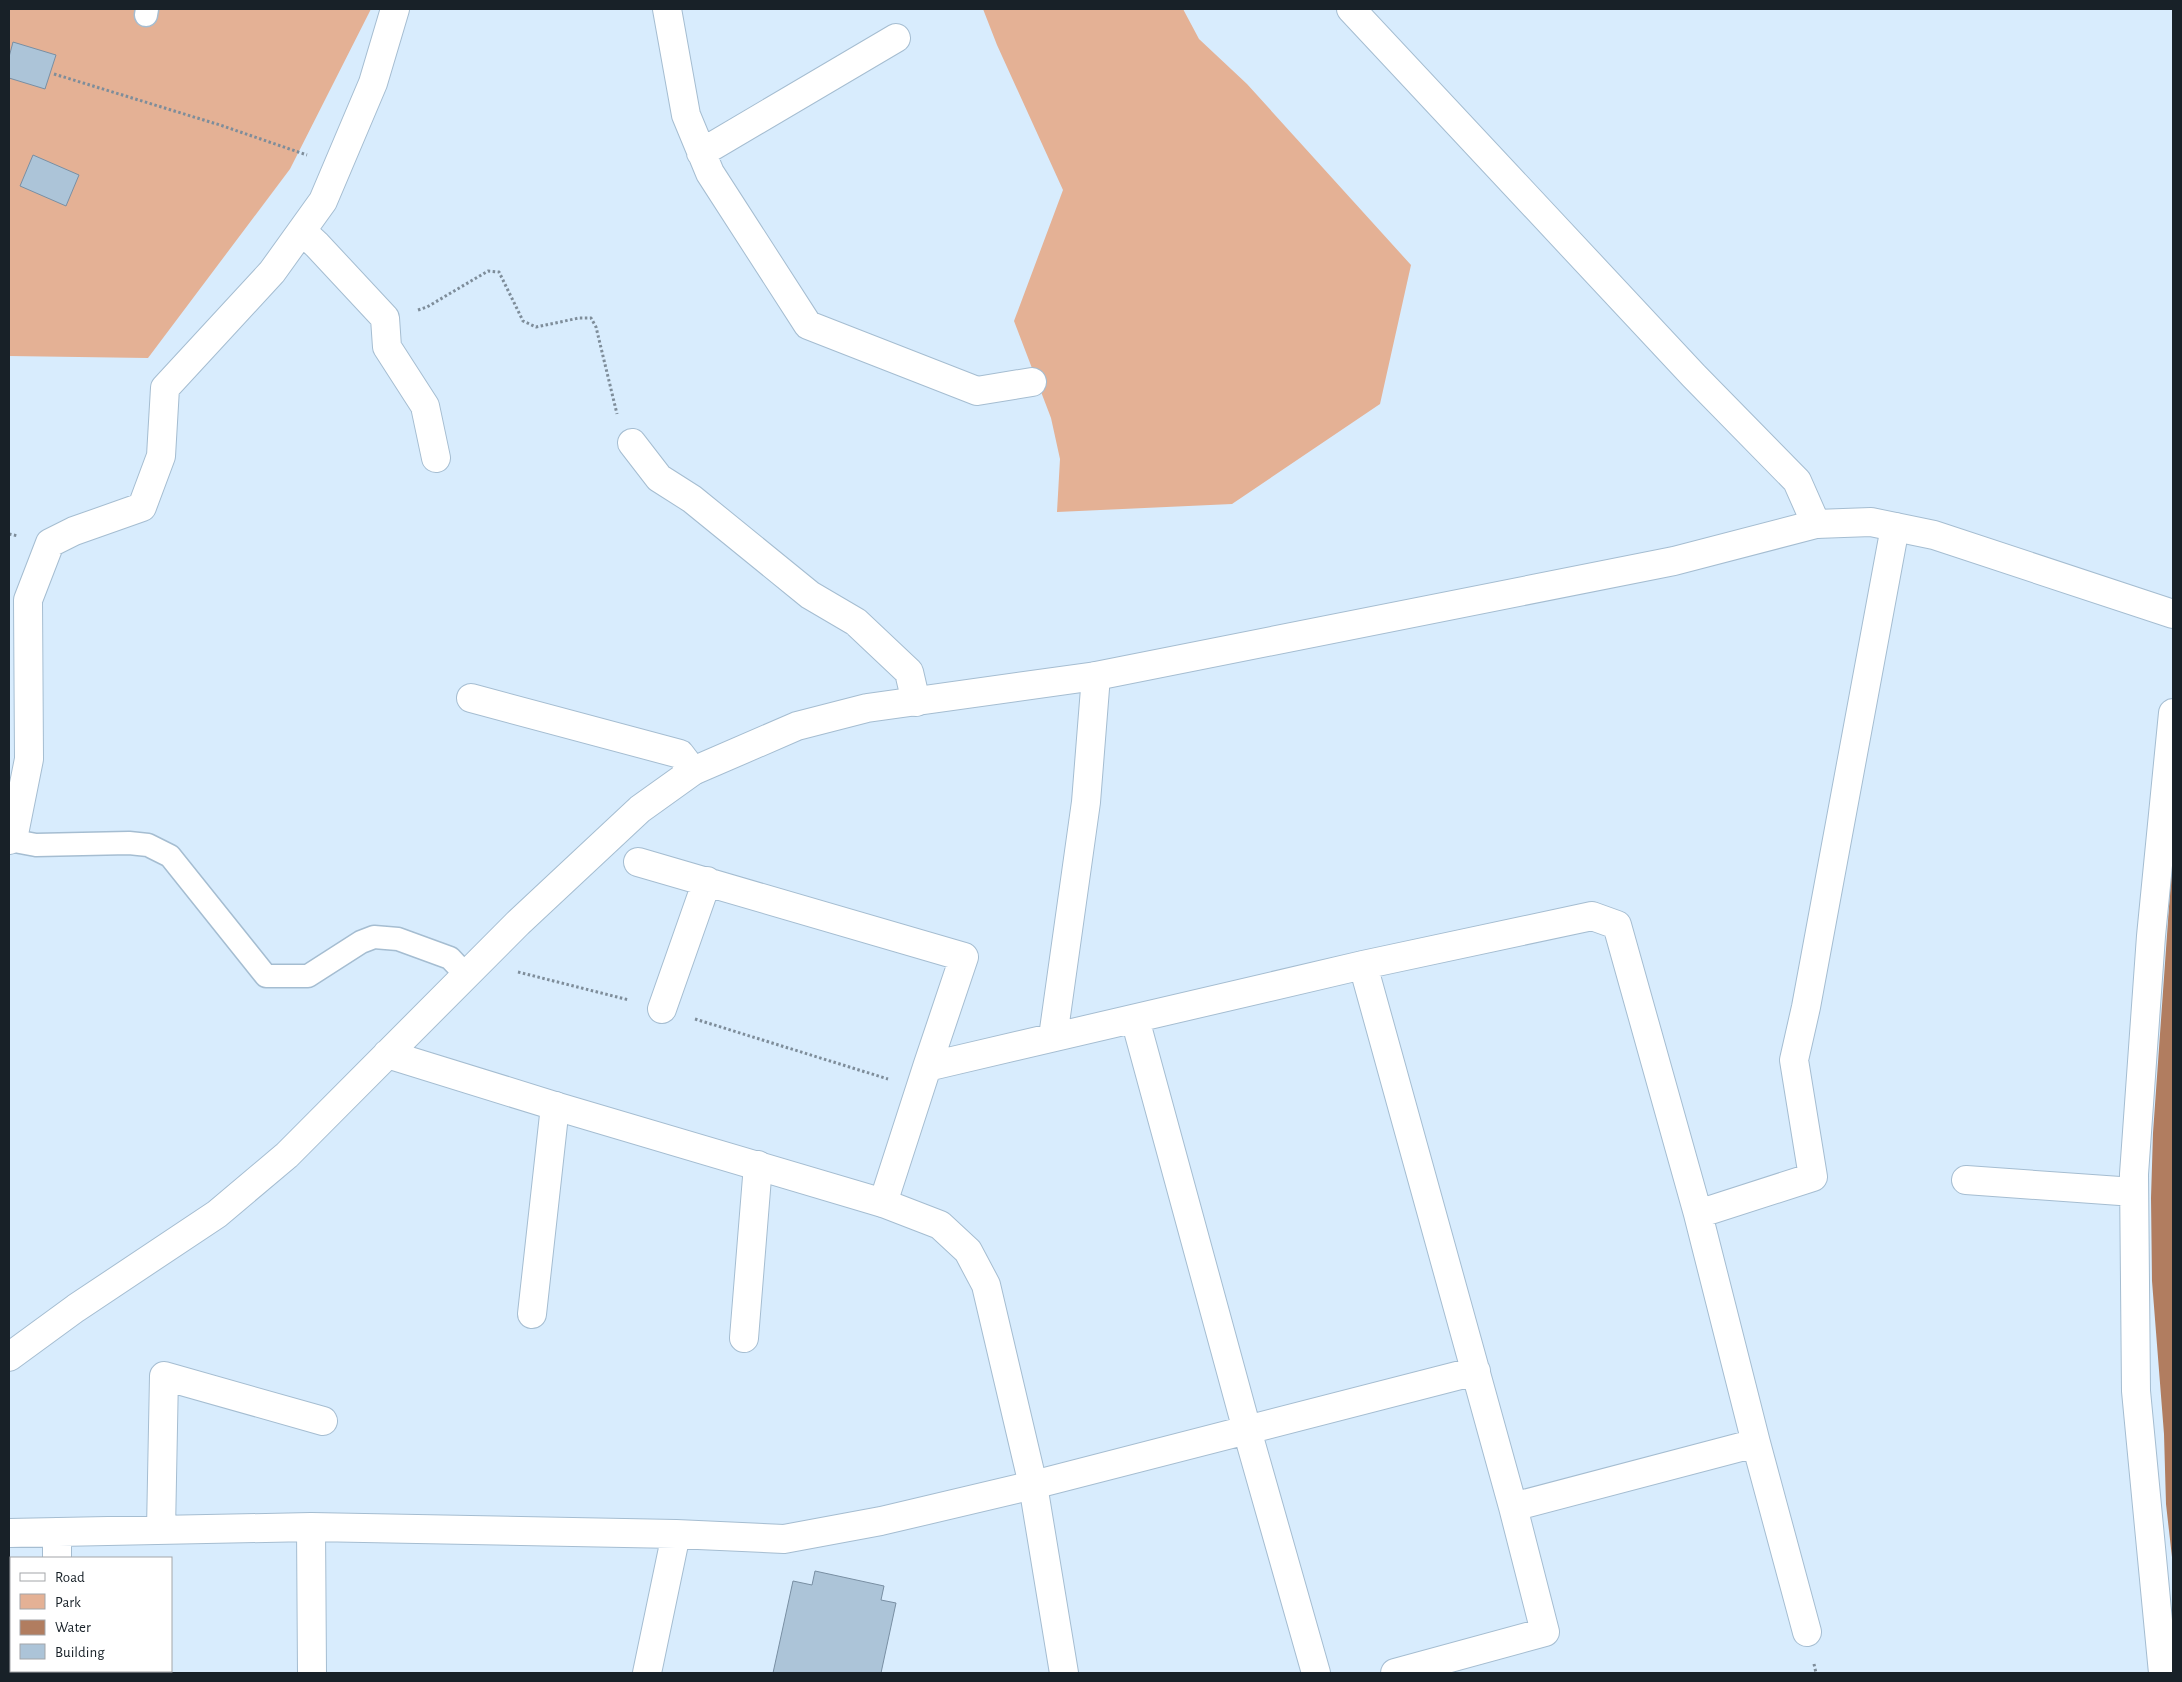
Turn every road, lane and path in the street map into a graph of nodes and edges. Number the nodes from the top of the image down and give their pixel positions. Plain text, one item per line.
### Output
1 (395, 9) edge
2 (666, 9) edge
3 (1351, 9) edge
4 (896, 38) dead end
5 (54, 74) dead end
6 (702, 153) junction
7 (338, 165) junction
8 (302, 231) junction
9 (385, 318) junction
10 (1032, 382) dead end
11 (632, 443) joint
12 (436, 458) dead end
13 (1816, 524) junction
14 (1895, 527) junction
15 (2173, 614) edge
16 (1096, 676) junction
17 (471, 698) dead end
18 (916, 702) junction
19 (2173, 713) edge
20 (693, 771) junction
21 (9, 840) edge
22 (638, 862) dead end
23 (707, 881) junction
24 (1363, 965) junction
25 (518, 972) dead end
26 (466, 975) junction
27 (662, 1009) junction
28 (1134, 1019) junction
29 (1053, 1037) junction
30 (387, 1054) junction
31 (923, 1078) junction
32 (555, 1106) junction
33 (758, 1166) junction
34 (1966, 1180) dead end
35 (2134, 1192) junction
36 (884, 1202) junction
37 (1698, 1214) junction
38 (532, 1314) dead end
39 (744, 1338) dead end
40 (9, 1357) edge
41 (1476, 1371) junction
42 (323, 1421) dead end
43 (1247, 1430) junction
44 (1756, 1443) junction
45 (1033, 1485) junction
46 (1513, 1507) junction
47 (311, 1527) junction
48 (161, 1530) junction
49 (57, 1532) junction
50 (9, 1533) edge
51 (676, 1534) junction
52 (56, 1557) edge
53 (1807, 1632) dead end
54 (312, 1673) edge
55 (647, 1673) edge
56 (1064, 1673) edge
57 (1316, 1673) edge
58 (1395, 1673) edge
59 (2163, 1673) edge

1 - 7 street
2 - 6 street
3 - 13 street
4 - 6 street
5 - 7 path
6 - 10 street
7 - 8 street
8 - 9 street
8 - 21 street
9 - 11 path
9 - 12 street
11 - 18 street
13 - 14 street
13 - 16 street
14 - 15 street
14 - 37 street
16 - 18 street
16 - 29 street
17 - 20 street
18 - 20 street
19 - 35 street
20 - 26 street
21 - 26 lane
22 - 23 street
23 - 27 street
23 - 31 street
24 - 28 street
24 - 37 street
24 - 41 street
25 - 27 path
26 - 30 street
27 - 31 path
28 - 29 street
28 - 43 street
29 - 31 street
30 - 32 street
30 - 40 street
31 - 36 street
32 - 33 street
32 - 38 street
33 - 36 street
33 - 39 street
34 - 35 street
35 - 59 street
36 - 45 street
37 - 44 street
41 - 43 street
41 - 46 street
42 - 48 street
43 - 45 street
43 - 57 street
44 - 46 street
44 - 53 street
45 - 51 street
45 - 56 street
46 - 58 street
47 - 48 street
47 - 51 street
47 - 54 street
48 - 49 street
49 - 50 street
49 - 52 street
51 - 55 street

